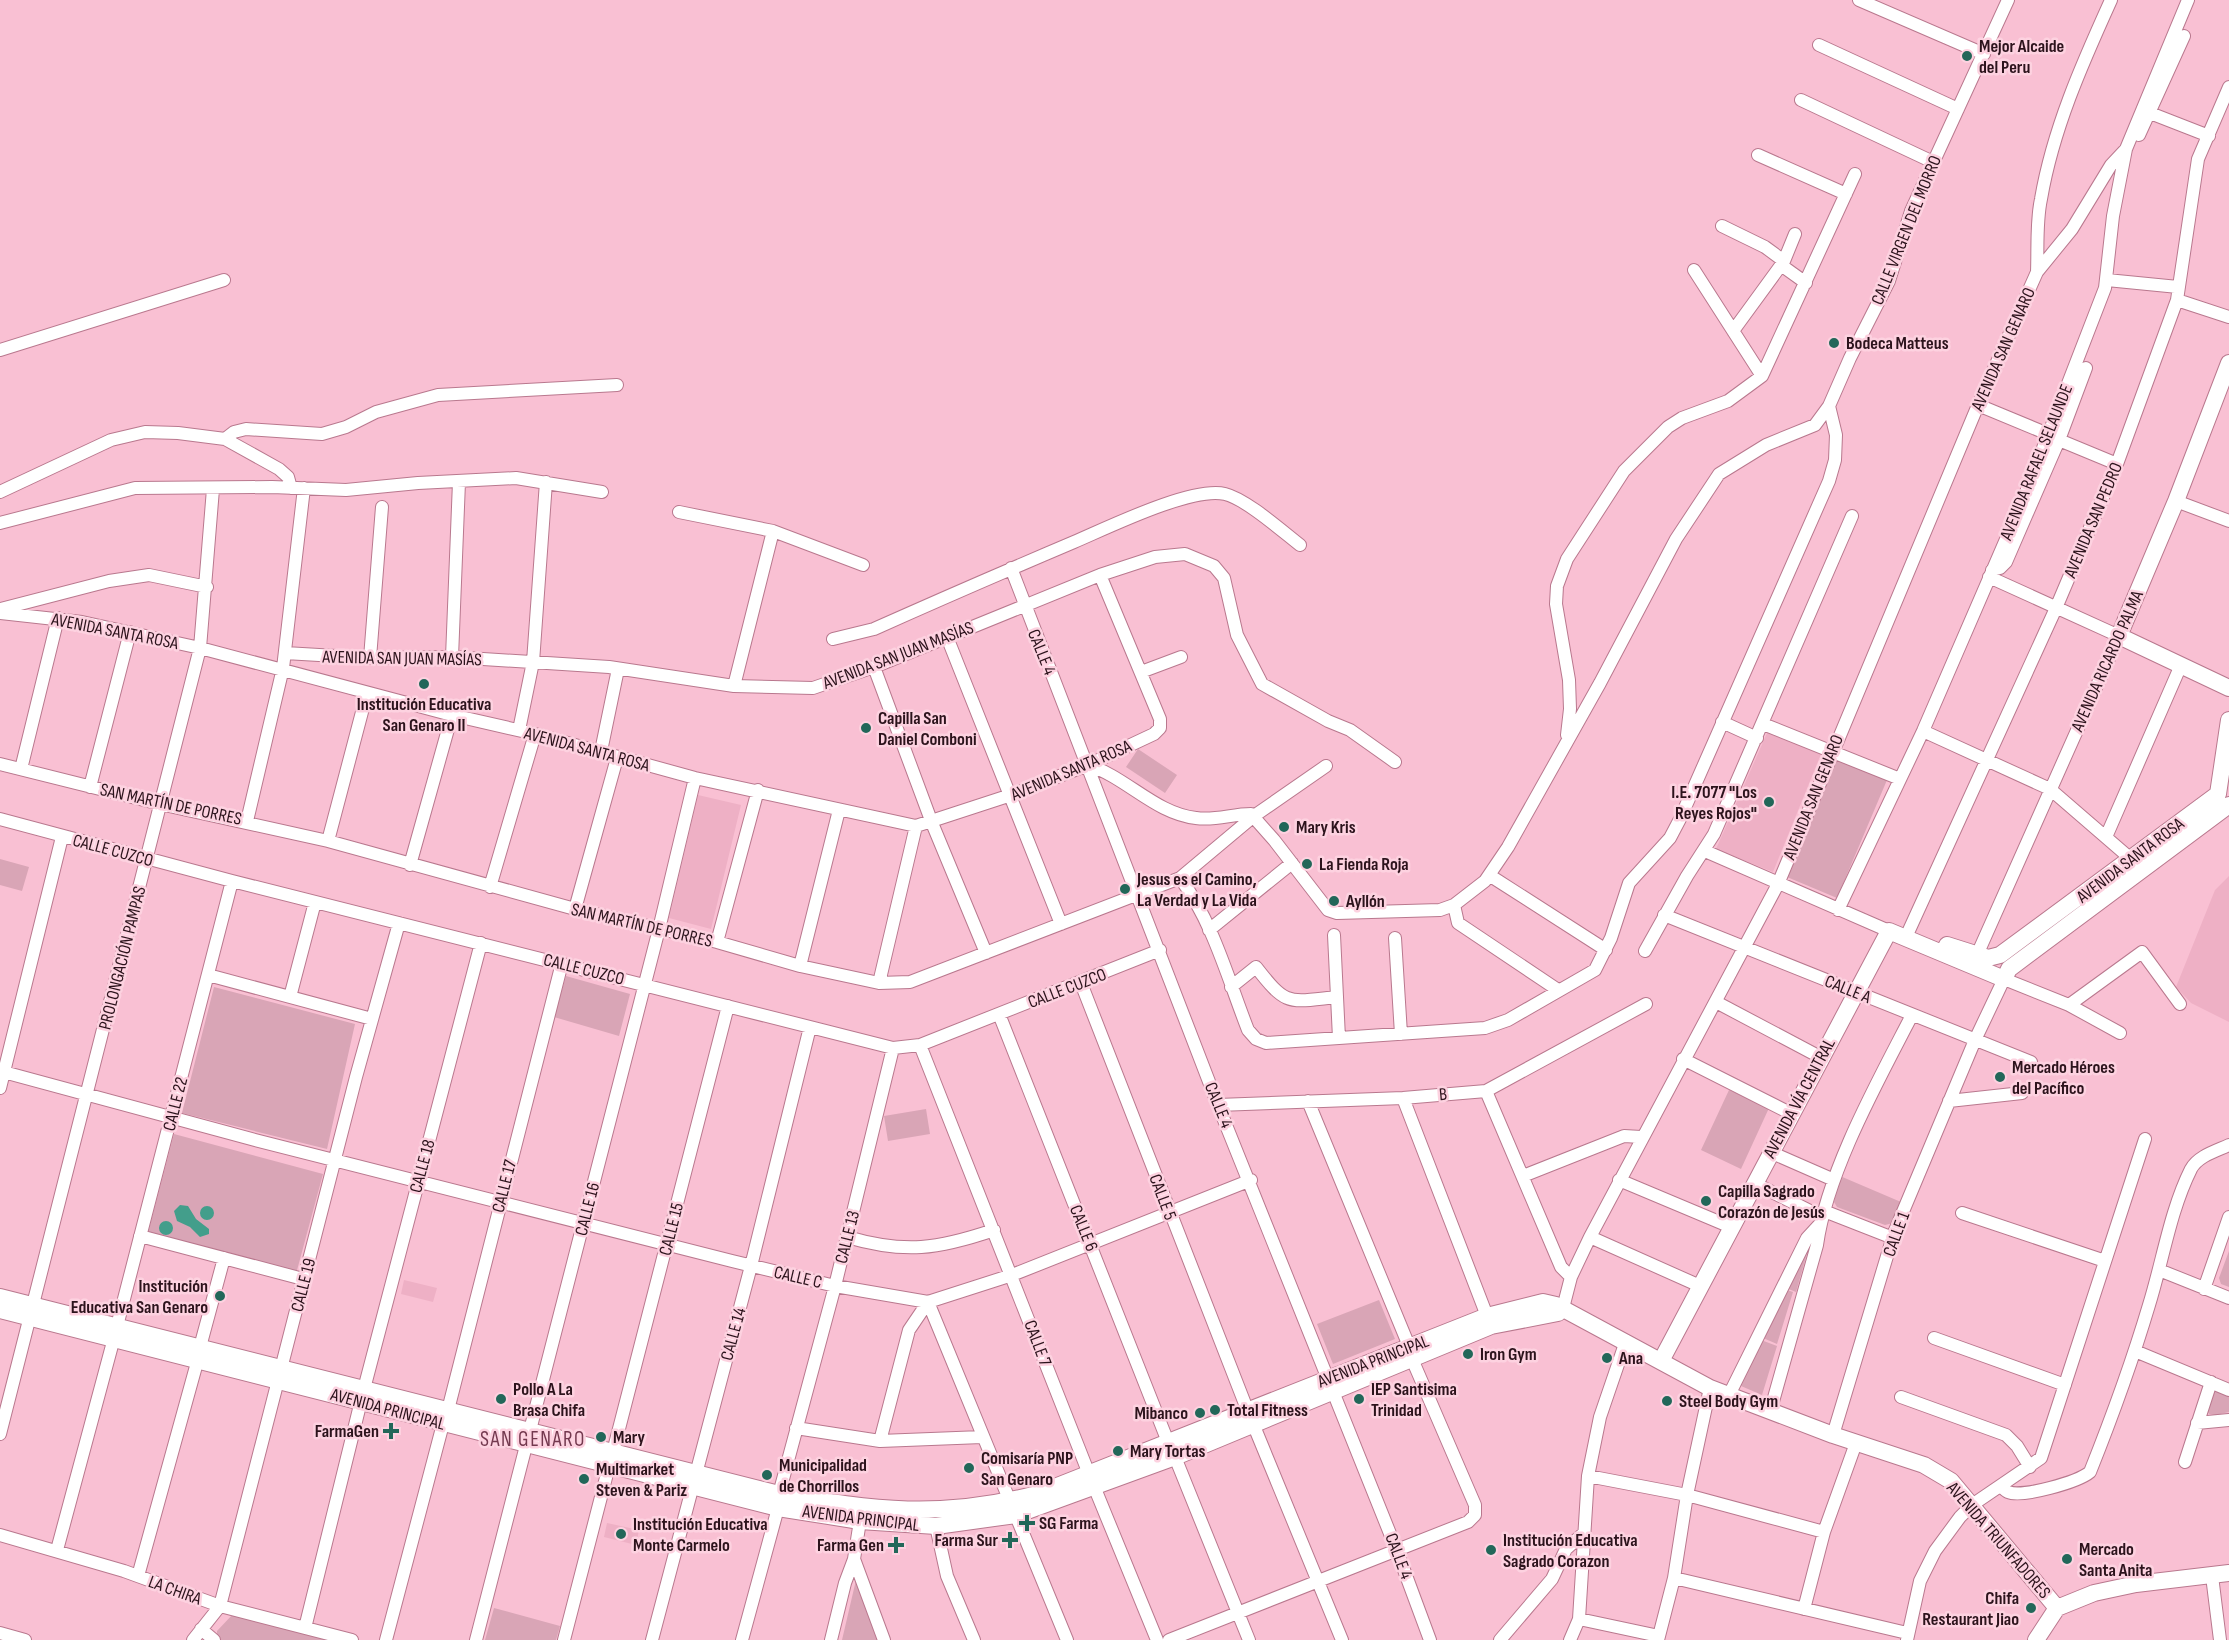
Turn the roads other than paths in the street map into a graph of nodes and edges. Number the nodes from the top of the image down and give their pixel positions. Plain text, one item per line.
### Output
1 (1858, 0) edge
2 (2008, 0) edge
3 (2111, 0) edge
4 (2188, 0) edge
5 (2184, 36) dead end
6 (1819, 45) dead end
7 (1984, 54) junction
8 (2229, 87) edge
9 (1801, 100) dead end
10 (1958, 108) junction
11 (2150, 113) junction
12 (2209, 136) junction
13 (2128, 144) junction
14 (1758, 155) dead end
15 (1933, 162) junction
16 (1855, 174) dead end
17 (1846, 194) junction
18 (1722, 226) dead end
19 (1795, 234) dead end
20 (1782, 263) junction
21 (1694, 270) dead end
22 (2037, 272) junction
23 (224, 280) dead end
24 (2107, 280) junction
25 (1806, 283) junction
26 (2178, 294) junction
27 (2229, 317) edge
28 (1733, 331) junction
29 (0, 350) edge
30 (2229, 363) edge
31 (2086, 368) dead end
32 (1762, 376) junction
33 (2225, 381) edge
34 (617, 386) dead end
35 (1978, 405) junction
36 (1828, 406) junction
37 (2053, 437) junction
38 (225, 439) junction
39 (2117, 464) junction
40 (459, 482) junction
41 (546, 482) junction
42 (291, 488) junction
43 (304, 488) junction
44 (213, 489) junction
45 (0, 492) edge
46 (602, 492) dead end
47 (2176, 501) junction
48 (382, 507) dead end
49 (679, 512) dead end
50 (1852, 516) dead end
51 (2229, 521) edge
52 (0, 523) edge
53 (772, 531) junction
54 (1300, 545) dead end
55 (863, 565) dead end
56 (1011, 568) junction
57 (1991, 574) junction
58 (1100, 575) junction
59 (207, 587) junction
60 (1024, 606) junction
61 (2056, 608) junction
62 (0, 611) edge
63 (58, 618) junction
64 (130, 632) junction
65 (2119, 636) junction
66 (947, 637) junction
67 (833, 639) dead end
68 (200, 648) junction
69 (285, 653) junction
70 (452, 657) junction
71 (1181, 657) dead end
72 (370, 658) junction
73 (533, 662) junction
74 (2181, 665) junction
75 (874, 667) junction
76 (283, 668) junction
77 (618, 669) junction
78 (1141, 672) junction
79 (734, 686) junction
80 (2229, 688) edge
81 (367, 693) junction
82 (452, 715) junction
83 (2229, 720) edge
84 (1722, 722) junction
85 (1763, 724) junction
86 (519, 730) junction
87 (1923, 731) junction
88 (535, 734) junction
89 (1756, 738) junction
90 (1566, 744) junction
91 (601, 751) junction
92 (1831, 751) junction
93 (617, 758) junction
94 (1988, 761) junction
95 (1395, 762) dead end
96 (0, 764) edge
97 (1088, 765) junction
98 (1326, 766) dead end
99 (21, 769) junction
100 (695, 778) junction
101 (1900, 779) junction
102 (90, 786) junction
103 (2050, 789) junction
104 (758, 790) junction
105 (1011, 795) junction
106 (160, 804) junction
107 (2229, 805) edge
108 (839, 810) junction
109 (1254, 816) junction
110 (0, 819) edge
111 (247, 821) junction
112 (932, 823) junction
113 (916, 826) junction
114 (62, 837) junction
115 (2106, 837) junction
116 (328, 841) junction
117 (1705, 851) junction
118 (147, 859) junction
119 (2131, 859) junction
120 (1292, 863) junction
121 (410, 865) junction
122 (1489, 875) junction
123 (1180, 878) junction
124 (232, 881) junction
125 (1778, 884) junction
126 (490, 887) junction
127 (1137, 894) junction
128 (315, 902) junction
129 (1454, 905) junction
130 (575, 909) junction
131 (1838, 910) junction
132 (1664, 915) junction
133 (399, 923) junction
134 (1061, 924) junction
135 (659, 929) junction
136 (1209, 930) junction
137 (1889, 931) junction
138 (1334, 935) dead end
139 (1395, 938) dead end
140 (1912, 940) junction
141 (717, 942) junction
142 (481, 943) junction
143 (1745, 947) junction
144 (1606, 950) junction
145 (1160, 951) junction
146 (1645, 951) dead end
147 (986, 953) junction
148 (1977, 955) junction
149 (562, 963) junction
150 (800, 966) junction
151 (208, 975) junction
152 (2004, 979) junction
153 (879, 983) junction
154 (1081, 983) junction
155 (645, 984) junction
156 (1231, 987) junction
157 (1558, 990) junction
158 (1854, 991) junction
159 (290, 997) junction
160 (1337, 997) junction
161 (1716, 1002) junction
162 (1646, 1004) dead end
163 (2180, 1004) dead end
164 (2069, 1005) junction
165 (728, 1006) junction
166 (999, 1014) junction
167 (1912, 1014) junction
168 (372, 1019) junction
169 (810, 1026) junction
170 (2120, 1033) dead end
171 (1401, 1034) junction
172 (1339, 1038) junction
173 (1975, 1040) junction
174 (920, 1045) junction
175 (893, 1048) junction
176 (1820, 1057) junction
177 (1683, 1059) junction
178 (2031, 1062) dead end
179 (2, 1072) edge
180 (0, 1088) edge
181 (1486, 1091) junction
182 (2022, 1093) dead end
183 (88, 1095) junction
184 (1403, 1098) junction
185 (1308, 1101) junction
186 (1949, 1101) junction
187 (1218, 1105) junction
188 (1790, 1113) junction
189 (172, 1118) junction
190 (1641, 1137) junction
191 (2145, 1139) dead end
192 (2229, 1145) edge
193 (1770, 1152) junction
194 (335, 1161) junction
195 (1523, 1176) junction
196 (1251, 1180) junction
197 (1619, 1180) junction
198 (1834, 1180) junction
199 (418, 1182) junction
200 (1754, 1183) junction
201 (500, 1203) junction
202 (1170, 1213) junction
203 (1962, 1213) dead end
204 (1822, 1217) junction
205 (2229, 1217) edge
206 (583, 1224) junction
207 (1731, 1227) junction
208 (994, 1230) junction
209 (140, 1236) junction
210 (847, 1237) junction
211 (1590, 1237) junction
212 (1893, 1238) junction
213 (1090, 1244) junction
214 (667, 1245) junction
215 (224, 1258) junction
216 (2105, 1261) junction
217 (751, 1266) junction
218 (2159, 1270) junction
219 (1012, 1275) junction
220 (1571, 1277) junction
221 (303, 1279) junction
222 (835, 1286) junction
223 (1700, 1286) junction
224 (2204, 1289) junction
225 (0, 1297) edge
226 (2229, 1299) edge
227 (928, 1302) junction
228 (1563, 1308) junction
229 (0, 1310) edge
230 (33, 1312) junction
231 (1487, 1316) junction
232 (116, 1332) junction
233 (1934, 1338) dead end
234 (1626, 1341) junction
235 (2135, 1351) junction
236 (199, 1353) junction
237 (1411, 1353) junction
238 (1661, 1361) junction
239 (281, 1375) junction
240 (2211, 1382) junction
241 (2065, 1384) junction
242 (1331, 1385) junction
243 (1710, 1388) junction
244 (2229, 1390) edge
245 (363, 1395) junction
246 (1729, 1395) junction
247 (1901, 1397) dead end
248 (1247, 1409) junction
249 (1770, 1412) junction
250 (446, 1417) junction
251 (2229, 1420) edge
252 (2198, 1424) junction
253 (1254, 1426) junction
254 (796, 1428) junction
255 (0, 1434) edge
256 (1833, 1435) junction
257 (982, 1437) junction
258 (529, 1438) junction
259 (880, 1441) junction
260 (1168, 1442) junction
261 (1856, 1443) junction
262 (1175, 1457) junction
263 (611, 1459) junction
264 (2185, 1462) dead end
265 (2030, 1467) junction
266 (1588, 1476) junction
267 (694, 1480) junction
268 (1092, 1481) junction
269 (2001, 1486) junction
270 (1687, 1495) junction
271 (778, 1501) junction
272 (1972, 1505) junction
273 (1012, 1508) junction
274 (860, 1521) junction
275 (936, 1526) junction
276 (1824, 1532) junction
277 (1584, 1533) junction
278 (0, 1535) edge
279 (57, 1550) junction
280 (1397, 1551) junction
281 (854, 1559) junction
282 (2221, 1574) edge
283 (138, 1576) junction
284 (1674, 1578) junction
285 (1318, 1581) junction
286 (220, 1606) junction
287 (2057, 1608) junction
288 (1804, 1609) junction
289 (1238, 1612) junction
290 (1579, 1619) junction
291 (305, 1628) junction
292 (201, 1629) junction
293 (0, 1633) edge
294 (1907, 1636) edge
295 (1658, 1638) edge
296 (25, 1640) edge
297 (193, 1640) edge
298 (214, 1640) edge
299 (352, 1640) edge
300 (387, 1640) edge
301 (476, 1640) edge
302 (564, 1640) edge
303 (652, 1640) edge
304 (742, 1640) edge
305 (831, 1640) edge
306 (884, 1640) edge
307 (974, 1640) edge
308 (1067, 1640) edge
309 (1157, 1640) edge
310 (1169, 1640) edge
311 (1249, 1640) edge
312 (1342, 1640) edge
313 (1430, 1640) edge
314 (1500, 1640) edge
315 (1570, 1640) edge
316 (2036, 1640) edge
317 (2220, 1640) edge

1 - 7 street
2 - 7 street, CALLE VIRGEN DEL MORRO
3 - 22 street
4 - 13 street, AVENIDA RAFAEL SELAUNDE
5 - 11 street
6 - 10 street
7 - 10 street, CALLE VIRGEN DEL MORRO
8 - 12 street, AVENIDA SAN PEDRO
9 - 15 street
10 - 15 street, CALLE VIRGEN DEL MORRO
11 - 12 street
11 - 13 street
12 - 26 street, AVENIDA SAN PEDRO
13 - 22 street
13 - 24 street, AVENIDA RAFAEL SELAUNDE
14 - 17 street
15 - 36 street, CALLE VIRGEN DEL MORRO
16 - 17 street
17 - 25 street
18 - 20 street
19 - 20 street
20 - 25 street
20 - 28 street
21 - 28 street
22 - 35 street, AVENIDA SAN GENARO
23 - 29 street
24 - 26 street
24 - 37 street, AVENIDA RAFAEL SELAUNDE
25 - 32 street
26 - 27 street
26 - 39 street, AVENIDA SAN PEDRO
28 - 32 street
30 - 33 street, AVENIDA RICARDO PALMA
31 - 37 street
32 - 90 street
33 - 47 street, AVENIDA RICARDO PALMA
34 - 38 street
35 - 37 street
35 - 92 street, AVENIDA SAN GENARO
36 - 84 street
36 - 90 street, CALLE VIRGEN DEL MORRO
37 - 39 street
37 - 57 street, AVENIDA RAFAEL SELAUNDE
38 - 42 street
38 - 45 street
39 - 61 street, AVENIDA SAN PEDRO
40 - 41 street
40 - 43 street
40 - 70 street
41 - 46 street
41 - 73 street
42 - 43 street
42 - 44 street
43 - 69 street
44 - 52 street
44 - 59 street, PROLONGACIÓN PAMPAS
47 - 51 street
47 - 65 street, AVENIDA RICARDO PALMA
48 - 72 street
49 - 53 street
50 - 85 street
53 - 55 street
53 - 79 street
54 - 56 street
56 - 60 street, CALLE 4
56 - 67 street
57 - 61 street
57 - 87 street, AVENIDA RAFAEL SELAUNDE
58 - 60 street, AVENIDA SAN JUAN MASÍAS
58 - 78 street
58 - 95 street, AVENIDA SAN JUAN MASÍAS
59 - 62 street
59 - 68 street, PROLONGACIÓN PAMPAS
60 - 66 street, AVENIDA SAN JUAN MASÍAS
60 - 97 street, CALLE 4
61 - 65 street
61 - 94 street, AVENIDA SAN PEDRO
62 - 63 street, AVENIDA SANTA ROSA
63 - 64 street, AVENIDA SANTA ROSA
63 - 99 street
64 - 68 street, AVENIDA SANTA ROSA
64 - 102 street
65 - 74 street
65 - 103 street, AVENIDA RICARDO PALMA
66 - 75 street, AVENIDA SAN JUAN MASÍAS
66 - 105 street
68 - 76 street, AVENIDA SANTA ROSA
68 - 106 street, PROLONGACIÓN PAMPAS
69 - 72 street, AVENIDA SAN JUAN MASÍAS
69 - 76 street
70 - 72 street, AVENIDA SAN JUAN MASÍAS
70 - 73 street, AVENIDA SAN JUAN MASÍAS
71 - 78 street
73 - 77 street, AVENIDA SAN JUAN MASÍAS
73 - 86 street
74 - 80 street
74 - 115 street
75 - 79 street, AVENIDA SAN JUAN MASÍAS
75 - 112 street
76 - 81 street, AVENIDA SANTA ROSA
76 - 111 street
77 - 79 street, AVENIDA SAN JUAN MASÍAS
77 - 91 street
78 - 97 street, AVENIDA SANTA ROSA
81 - 82 street, AVENIDA SANTA ROSA
81 - 116 street
82 - 86 street, AVENIDA SANTA ROSA
82 - 121 street
83 - 119 street, AVENIDA SANTA ROSA
84 - 89 street
84 - 144 street
85 - 89 street
85 - 92 street
86 - 88 street, AVENIDA SANTA ROSA
87 - 94 street
87 - 101 street, AVENIDA RAFAEL SELAUNDE
88 - 91 street, AVENIDA SANTA ROSA
88 - 126 street
89 - 117 street
90 - 122 street
91 - 93 street, AVENIDA SANTA ROSA
92 - 101 street
92 - 125 street, AVENIDA SAN GENARO
93 - 100 street, AVENIDA SANTA ROSA
93 - 130 street
94 - 103 street
94 - 140 street, AVENIDA SAN PEDRO
96 - 99 street, SAN MARTÍN DE PORRES
97 - 105 street, AVENIDA SANTA ROSA
97 - 109 street
97 - 127 street, CALLE 4
98 - 109 street, SAN MARTÍN DE PORRES
99 - 102 street, SAN MARTÍN DE PORRES
100 - 104 street, AVENIDA SANTA ROSA
100 - 135 street, CALLE 16
101 - 131 street, AVENIDA RAFAEL SELAUNDE
102 - 106 street, SAN MARTÍN DE PORRES
103 - 115 street
103 - 148 street, AVENIDA RICARDO PALMA
104 - 108 street, AVENIDA SANTA ROSA
104 - 141 street
105 - 112 street, AVENIDA SANTA ROSA
105 - 134 street
106 - 111 street, SAN MARTÍN DE PORRES
106 - 118 street, PROLONGACIÓN PAMPAS
107 - 152 street
108 - 113 street, AVENIDA SANTA ROSA
108 - 150 street
109 - 120 street
109 - 123 street, SAN MARTÍN DE PORRES
110 - 114 street, CALLE CUZCO
111 - 116 street, SAN MARTÍN DE PORRES
112 - 113 street, AVENIDA SANTA ROSA
112 - 147 street
113 - 153 street
114 - 118 street, CALLE CUZCO
114 - 179 street
115 - 119 street
116 - 121 street, SAN MARTÍN DE PORRES
117 - 125 street
117 - 132 street
118 - 124 street, CALLE CUZCO
118 - 183 street, PROLONGACIÓN PAMPAS
119 - 148 street, AVENIDA SANTA ROSA
120 - 129 street
120 - 136 street
121 - 126 street, SAN MARTÍN DE PORRES
122 - 129 street
122 - 144 street
123 - 127 street, SAN MARTÍN DE PORRES
123 - 136 street
124 - 128 street, CALLE CUZCO
124 - 151 street, CALLE 22
125 - 131 street
125 - 143 street, AVENIDA SAN GENARO
126 - 130 street, SAN MARTÍN DE PORRES
127 - 134 street, SAN MARTÍN DE PORRES
127 - 145 street, CALLE 4
128 - 133 street, CALLE CUZCO
128 - 159 street
129 - 157 street
130 - 135 street, SAN MARTÍN DE PORRES
131 - 137 street
132 - 143 street, CALLE A
132 - 146 street
133 - 142 street, CALLE CUZCO
133 - 168 street, CALLE 19
134 - 147 street, SAN MARTÍN DE PORRES
135 - 141 street, SAN MARTÍN DE PORRES
135 - 155 street, CALLE 16
136 - 156 street
137 - 140 street
137 - 158 street, AVENIDA VÍA CENTRAL
138 - 160 street
139 - 171 street
140 - 148 street
140 - 152 street
141 - 150 street, SAN MARTÍN DE PORRES
142 - 149 street, CALLE CUZCO
142 - 199 street, CALLE 18
143 - 158 street, CALLE A
143 - 161 street, AVENIDA SAN GENARO
144 - 157 street
145 - 154 street, CALLE CUZCO
145 - 187 street, CALLE 4
147 - 153 street, SAN MARTÍN DE PORRES
149 - 155 street, CALLE CUZCO
149 - 201 street, CALLE 17
150 - 153 street, SAN MARTÍN DE PORRES
151 - 159 street
151 - 189 street, CALLE 22
152 - 164 street
152 - 173 street, CALLE 1
154 - 166 street, CALLE CUZCO
154 - 202 street, CALLE 5
155 - 165 street, CALLE CUZCO
155 - 206 street, CALLE 16
156 - 160 street
156 - 172 street
157 - 171 street
158 - 167 street, CALLE A
158 - 176 street, AVENIDA VÍA CENTRAL
159 - 168 street
160 - 172 street
161 - 176 street
161 - 177 street, AVENIDA SAN GENARO
162 - 181 street, B
163 - 164 street
164 - 170 street
165 - 169 street, CALLE CUZCO
165 - 214 street, CALLE 15
166 - 174 street, CALLE CUZCO
166 - 213 street, CALLE 6
167 - 173 street, CALLE A
167 - 198 street
168 - 194 street, CALLE 19
169 - 175 street, CALLE CUZCO
169 - 217 street, CALLE 14
171 - 172 street
173 - 178 street, CALLE A
173 - 186 street, CALLE 1
174 - 175 street, CALLE CUZCO
174 - 208 street, CALLE 7
175 - 210 street, CALLE 13
176 - 188 street, AVENIDA VÍA CENTRAL
177 - 188 street
177 - 190 street, AVENIDA SAN GENARO
179 - 180 street
179 - 183 street, CALLE C
181 - 184 street, B
181 - 195 street
182 - 186 street
183 - 189 street, CALLE C
183 - 230 street, PROLONGACIÓN PAMPAS
184 - 185 street, B
184 - 231 street
185 - 187 street, B
185 - 237 street
186 - 212 street, CALLE 1
187 - 196 street, CALLE 4
188 - 193 street, AVENIDA VÍA CENTRAL
189 - 194 street, CALLE C
189 - 209 street, CALLE 22
190 - 195 street
190 - 197 street, AVENIDA SAN GENARO
191 - 216 street
192 - 218 street
193 - 198 street
193 - 200 street, AVENIDA VÍA CENTRAL
194 - 199 street, CALLE C
194 - 221 street, CALLE 19
195 - 220 street
196 - 202 street, CALLE C
196 - 242 street, CALLE 4
197 - 207 street
197 - 211 street, AVENIDA SAN GENARO
198 - 204 street
199 - 201 street, CALLE C
199 - 245 street, CALLE 18
200 - 204 street
200 - 207 street, AVENIDA VÍA CENTRAL
201 - 206 street, CALLE C
201 - 250 street, CALLE 17
202 - 213 street, CALLE C
202 - 248 street, CALLE 5
203 - 216 street
204 - 212 street
204 - 246 street
204 - 249 street
205 - 224 street
206 - 214 street, CALLE C
206 - 258 street, CALLE 16
207 - 223 street, AVENIDA VÍA CENTRAL
208 - 210 street
208 - 219 street, CALLE 7
209 - 215 street
209 - 232 street, CALLE 22
210 - 222 street, CALLE 13
211 - 220 street, AVENIDA SAN GENARO
211 - 223 street
212 - 256 street, CALLE 1
213 - 219 street, CALLE C
213 - 260 street, CALLE 6
214 - 217 street, CALLE C
214 - 263 street, CALLE 15
215 - 221 street
215 - 236 street
216 - 241 street
217 - 222 street, CALLE C
217 - 267 street, CALLE 14
218 - 224 street
218 - 235 street
219 - 227 street, CALLE C
219 - 268 street, CALLE 7
220 - 228 street, AVENIDA SAN GENARO
221 - 239 street, CALLE 19
222 - 227 street, CALLE C
222 - 254 street, CALLE 13
223 - 238 street, AVENIDA VÍA CENTRAL
224 - 226 street
225 - 230 street, AVENIDA PRINCIPAL
227 - 257 street
227 - 259 street
228 - 231 street, AVENIDA PRINCIPAL
228 - 234 street, AVENIDA PRINCIPAL
228 - 237 street, AVENIDA PRINCIPAL
229 - 230 street, AVENIDA PRINCIPAL
230 - 232 street, AVENIDA PRINCIPAL
230 - 255 street, PROLONGACIÓN PAMPAS
231 - 237 street, AVENIDA PRINCIPAL
232 - 236 street, AVENIDA PRINCIPAL
232 - 279 street, CALLE 22
233 - 241 street
234 - 238 street, AVENIDA PRINCIPAL
234 - 266 street
235 - 240 street
235 - 269 street
236 - 239 street, AVENIDA PRINCIPAL
236 - 283 street
237 - 242 street, AVENIDA PRINCIPAL
237 - 280 street
238 - 243 street, AVENIDA PRINCIPAL
239 - 245 street, AVENIDA PRINCIPAL
239 - 286 street, CALLE 19
240 - 244 street
240 - 252 street
241 - 265 street
242 - 248 street, AVENIDA PRINCIPAL
242 - 253 street, AVENIDA PRINCIPAL
242 - 280 street, CALLE 4
243 - 246 street, AVENIDA PRINCIPAL
243 - 270 street
245 - 250 street, AVENIDA PRINCIPAL
245 - 291 street, CALLE 18
246 - 249 street, AVENIDA PRINCIPAL
247 - 265 street
248 - 260 street, AVENIDA PRINCIPAL
249 - 256 street, AVENIDA TRIUNFADORES
250 - 258 street, AVENIDA PRINCIPAL
250 - 300 street, CALLE 17
251 - 252 street
252 - 264 street
253 - 262 street, AVENIDA PRINCIPAL
253 - 285 street
254 - 259 street
254 - 271 street, CALLE 13
256 - 261 street, AVENIDA TRIUNFADORES
257 - 259 street
257 - 273 street
258 - 263 street, AVENIDA PRINCIPAL
258 - 301 street, CALLE 16
260 - 268 street, AVENIDA PRINCIPAL
261 - 272 street, AVENIDA TRIUNFADORES
261 - 276 street
262 - 268 street, AVENIDA PRINCIPAL
262 - 289 street
263 - 267 street, AVENIDA PRINCIPAL
263 - 302 street, CALLE 15
265 - 269 street
266 - 270 street
266 - 277 street
267 - 271 street, AVENIDA PRINCIPAL
267 - 303 street, CALLE 14
268 - 273 street, AVENIDA PRINCIPAL
268 - 309 street, CALLE 7
269 - 272 street
270 - 276 street
270 - 284 street
271 - 273 street, AVENIDA PRINCIPAL
271 - 274 street, AVENIDA PRINCIPAL
271 - 304 street, CALLE 13
272 - 287 street, AVENIDA TRIUNFADORES
272 - 294 street
273 - 275 street, AVENIDA PRINCIPAL
273 - 308 street
274 - 275 street, AVENIDA PRINCIPAL
274 - 281 street
275 - 307 street
276 - 288 street
277 - 290 street
277 - 314 street
278 - 279 street, LA CHIRA
279 - 283 street, LA CHIRA
280 - 285 street
280 - 313 street, CALLE 4
281 - 305 street
281 - 306 street
282 - 287 street
282 - 317 street
283 - 286 street, LA CHIRA
284 - 288 street
284 - 295 street
285 - 289 street
285 - 312 street
286 - 291 street, LA CHIRA
286 - 292 street, CALLE 19
287 - 316 street
288 - 294 street
289 - 310 street
289 - 311 street
290 - 295 street
290 - 315 street
291 - 299 street, LA CHIRA
292 - 297 street, CALLE 19
292 - 298 street
293 - 296 street

